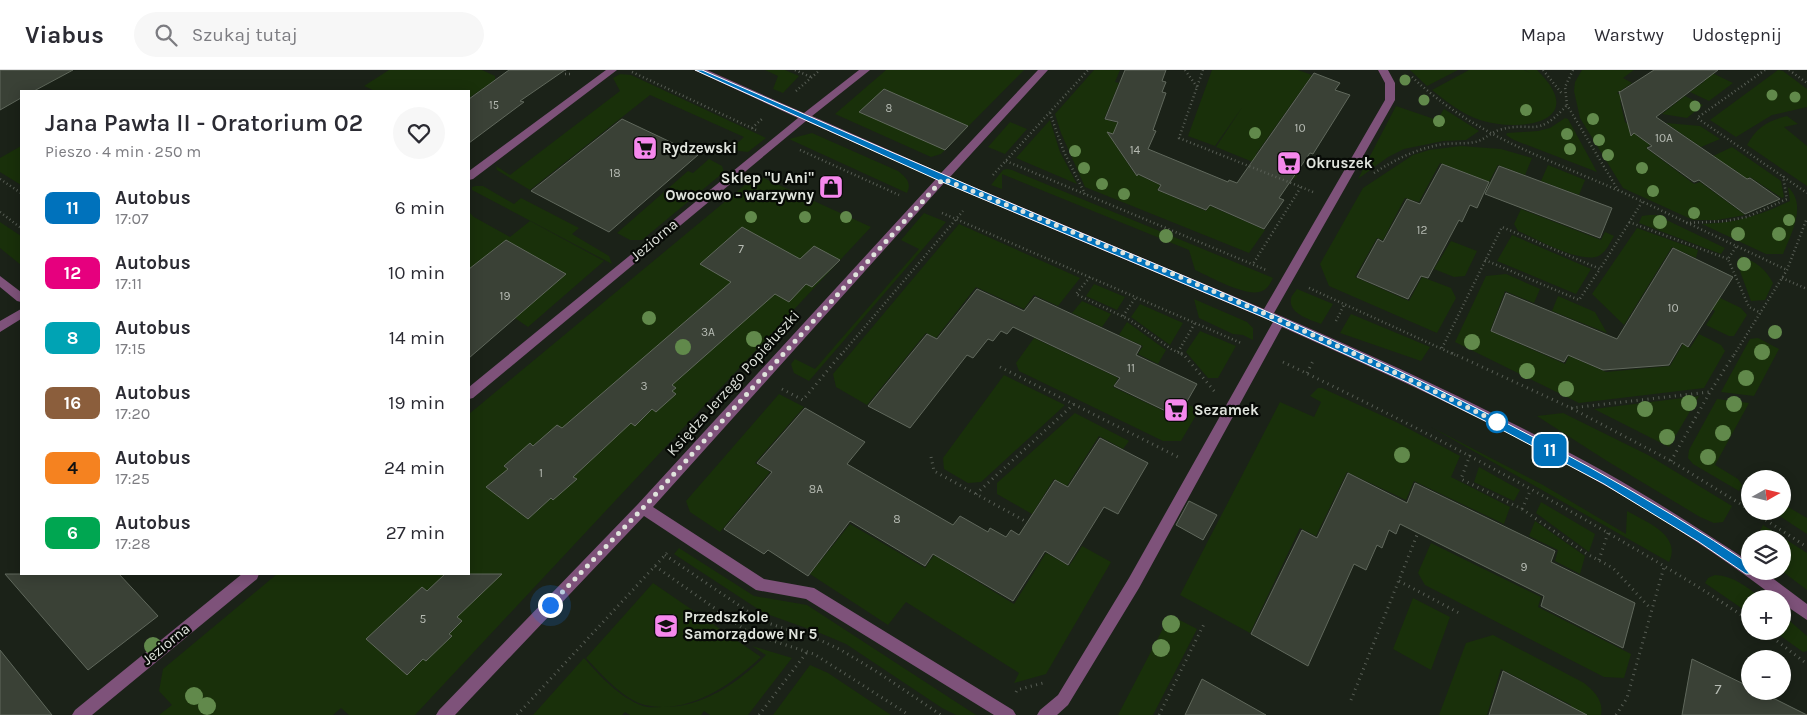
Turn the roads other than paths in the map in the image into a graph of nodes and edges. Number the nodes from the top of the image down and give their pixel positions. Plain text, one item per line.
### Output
1 (612, 70) edge
2 (699, 70) edge
3 (864, 70) edge
4 (1044, 70) edge
5 (1383, 70) edge
6 (806, 117) junction
7 (470, 175) edge
8 (943, 179) junction
9 (0, 280) edge
10 (20, 297) edge
11 (20, 314) edge
12 (1266, 314) junction
13 (1280, 320) junction
14 (0, 328) edge
15 (470, 393) edge
16 (643, 508) junction
17 (1741, 565) edge
18 (251, 575) edge
19 (1763, 580) edge
20 (1807, 613) edge
21 (80, 715) edge
22 (444, 715) edge
23 (1005, 715) edge
24 (1045, 715) edge

1 - 7 street
2 - 6 street
3 - 6 street, Jeziorna
4 - 8 street, Księdza Jerzego Popiełuszki
5 - 12 street
6 - 8 street
6 - 15 street, Jeziorna
8 - 12 street
8 - 16 street, Księdza Jerzego Popiełuszki
9 - 10 street
11 - 14 street
12 - 13 street
13 - 17 street
13 - 24 street
16 - 22 street, Księdza Jerzego Popiełuszki
16 - 23 street
18 - 21 street, Jeziorna
19 - 20 street

